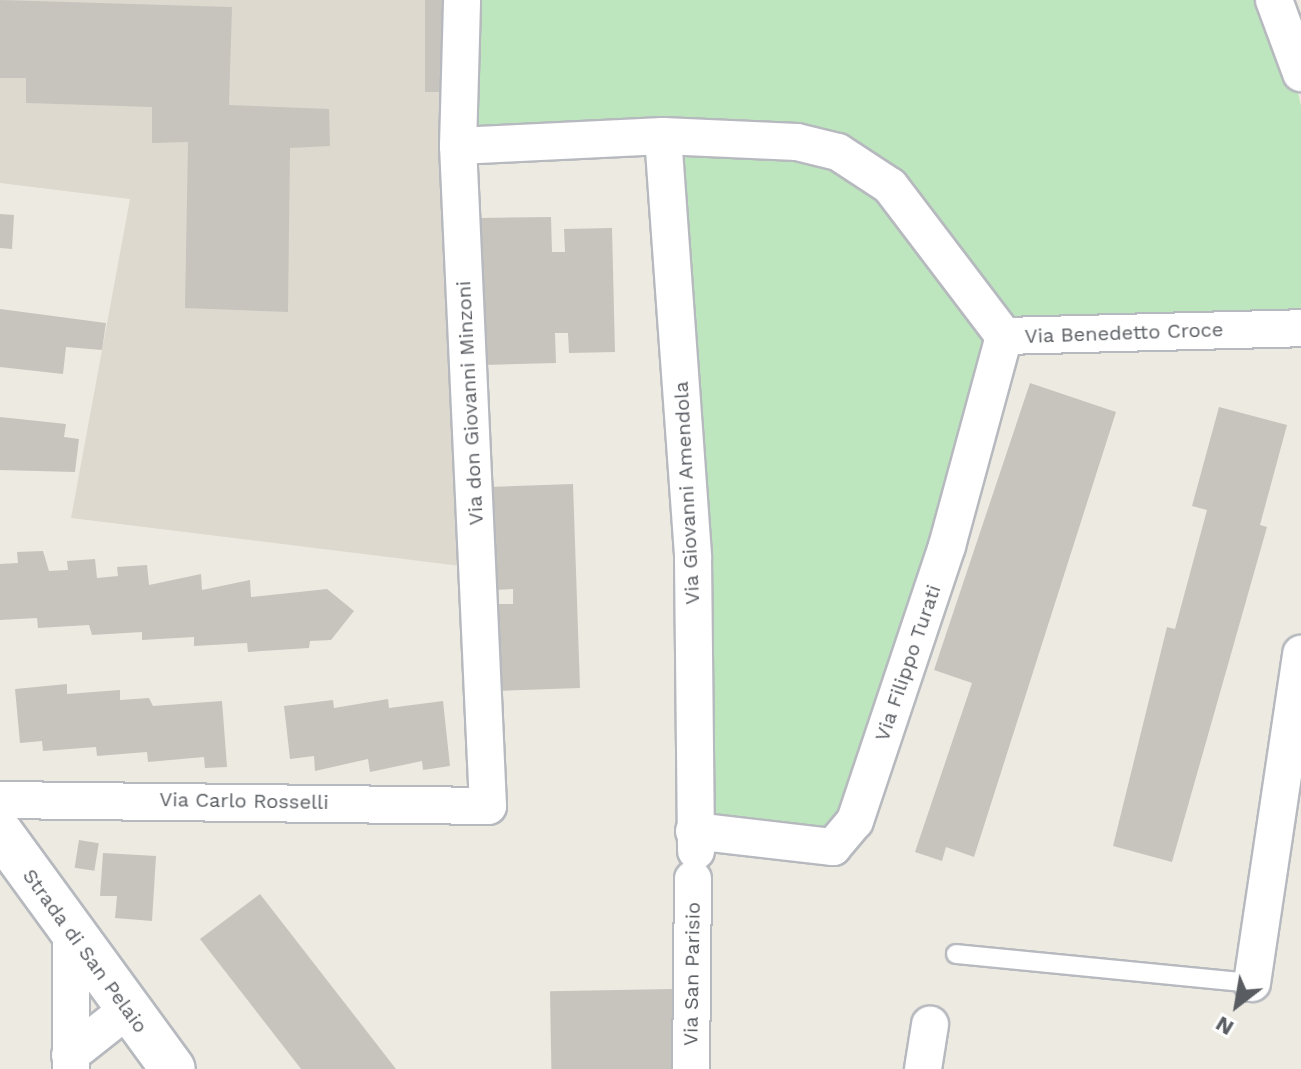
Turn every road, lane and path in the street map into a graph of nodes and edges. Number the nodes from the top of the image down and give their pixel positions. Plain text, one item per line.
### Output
1 (462, 0) edge
2 (1285, 8) edge
3 (1301, 73) edge
4 (663, 136) junction
5 (458, 146) junction
6 (1301, 328) edge
7 (1004, 336) junction
8 (1301, 654) edge
9 (0, 800) edge
10 (488, 806) joint
11 (0, 832) edge
12 (694, 854) junction
13 (71, 933) junction
14 (956, 954) dead end
15 (1252, 983) joint
16 (127, 1010) junction
17 (930, 1025) dead end
18 (71, 1062) edge
19 (173, 1069) edge
20 (691, 1069) edge
21 (923, 1069) edge

1 - 5 street, Via don Giovanni Minzoni
2 - 3 street
4 - 5 street, Via Benedetto Croce
4 - 7 street, Via Benedetto Croce
4 - 12 street, Via Giovanni Amendola
5 - 10 street, Via don Giovanni Minzoni
6 - 7 street, Via Benedetto Croce
7 - 12 street, Via Filippo Turati
8 - 15 street
9 - 10 street, Via Carlo Rosselli
11 - 13 main road, Strada di San Pelaio
12 - 20 street, Via San Parisio
13 - 16 main road, Strada di San Pelaio
13 - 18 street
14 - 15 lane
16 - 18 street
16 - 19 main road, Strada di San Pelaio
17 - 21 street

